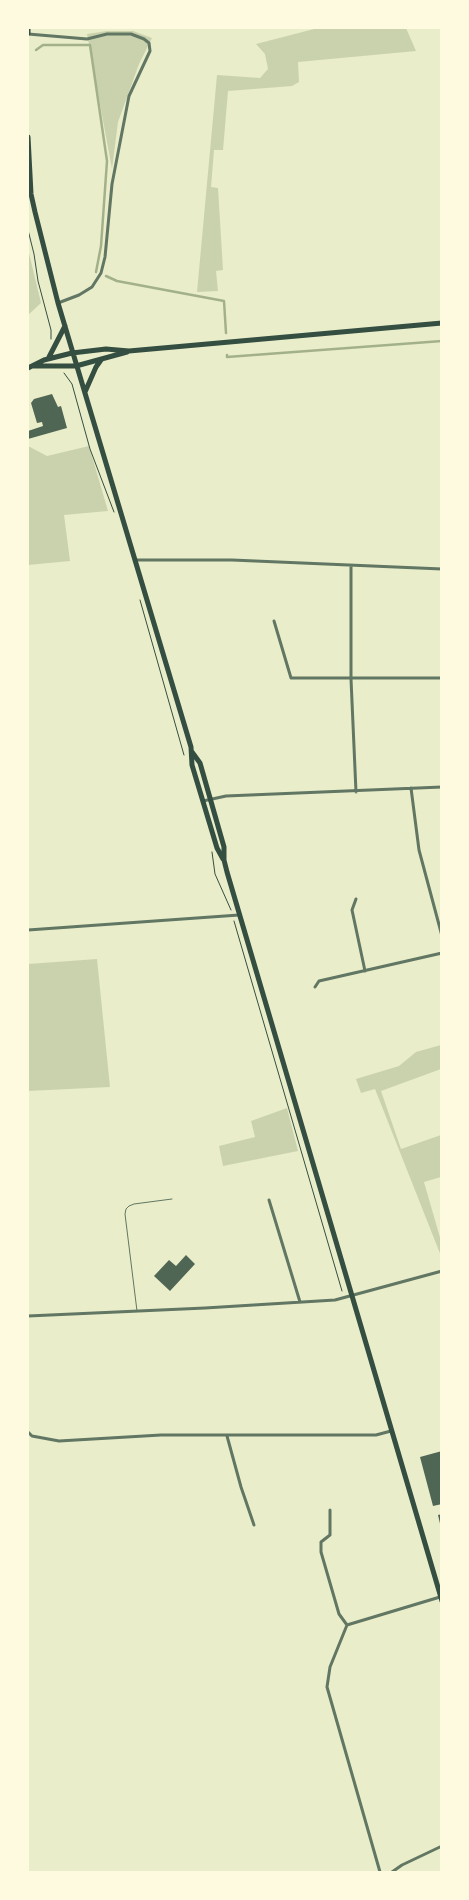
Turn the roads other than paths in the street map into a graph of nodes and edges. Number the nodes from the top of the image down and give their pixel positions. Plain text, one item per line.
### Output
1 (28, 28) edge
2 (28, 34) edge
3 (28, 137) edge
4 (58, 303) junction
5 (442, 323) edge
6 (65, 326) junction
7 (130, 351) junction
8 (72, 353) junction
9 (48, 359) junction
10 (102, 359) junction
11 (76, 366) junction
12 (29, 367) edge
13 (85, 393) junction
14 (135, 560) junction
15 (351, 566) junction
16 (442, 569) edge
17 (274, 621) dead end
18 (442, 678) edge
19 (351, 679) junction
20 (192, 752) junction
21 (442, 787) edge
22 (411, 788) junction
23 (356, 792) junction
24 (210, 799) junction
25 (203, 801) junction
26 (224, 860) junction
27 (356, 899) dead end
28 (240, 915) junction
29 (28, 930) edge
30 (442, 936) edge
31 (442, 953) edge
32 (365, 971) junction
33 (315, 987) dead end
34 (172, 1199) dead end
35 (269, 1200) dead end
36 (442, 1271) edge
37 (352, 1296) junction
38 (300, 1302) junction
39 (137, 1312) junction
40 (28, 1316) edge
41 (391, 1431) junction
42 (28, 1432) edge
43 (227, 1436) junction
44 (330, 1510) dead end
45 (254, 1525) dead end
46 (441, 1599) edge
47 (347, 1625) junction
48 (442, 1846) edge
49 (380, 1872) edge
50 (392, 1872) edge

1 - 2 main road
2 - 4 street
3 - 4 main road
4 - 6 main road
5 - 7 main road
6 - 8 main road
6 - 9 main road
7 - 8 main road
7 - 10 main road
8 - 9 main road
8 - 11 main road
9 - 12 main road
10 - 11 main road
10 - 13 main road
11 - 12 main road
11 - 13 main road
13 - 14 main road
14 - 15 street
14 - 20 main road
15 - 16 street
15 - 19 street
17 - 19 street
18 - 19 street
19 - 23 street
20 - 24 main road
20 - 25 main road
21 - 22 street
22 - 23 street
22 - 30 street
23 - 24 street
24 - 25 street
24 - 26 main road
25 - 26 main road
26 - 28 main road
27 - 32 street
28 - 29 street
28 - 37 main road
31 - 32 street
32 - 33 street
34 - 39 lane
35 - 38 street
36 - 37 street
37 - 38 street
37 - 41 main road
38 - 39 street
39 - 40 street
41 - 43 street
41 - 46 main road
42 - 43 street
43 - 45 street
44 - 47 street
46 - 47 street
47 - 49 street
48 - 50 street

